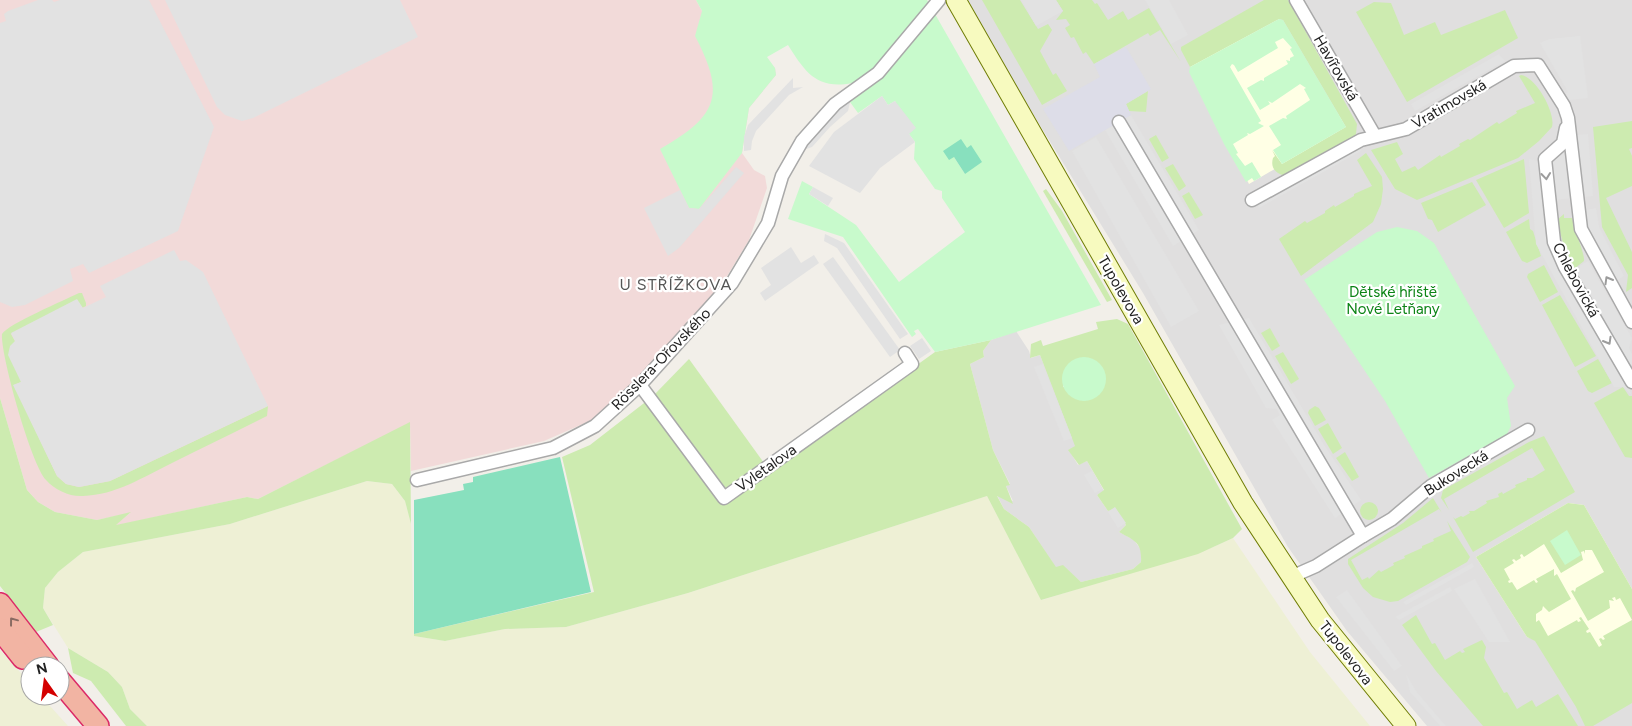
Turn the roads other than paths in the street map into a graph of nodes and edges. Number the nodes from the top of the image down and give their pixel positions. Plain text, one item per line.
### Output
1 (939, 0) edge
2 (956, 0) edge
3 (1296, 0) edge
4 (1538, 65) joint
5 (1568, 118) junction
6 (1119, 122) dead end
7 (1375, 136) junction
8 (1252, 200) dead end
9 (1632, 322) edge
10 (905, 354) dead end
11 (1632, 382) edge
12 (640, 385) junction
13 (1528, 430) dead end
14 (417, 480) dead end
15 (1363, 536) junction
16 (1291, 577) junction
17 (0, 604) edge
18 (0, 629) edge
19 (22, 656) edge
20 (40, 656) edge
21 (70, 693) edge
22 (62, 706) edge
23 (79, 726) edge
24 (98, 726) edge
25 (1406, 726) edge

1 - 12 street, Rösslera-Ořovského
2 - 16 main road, Tupolevova
3 - 7 street, Havířovská
4 - 5 street, Chlebovická
4 - 7 street, Vratimovská
9 -> 5 street, Chlebovická
5 -> 11 street, Chlebovická
6 - 15 street
7 - 8 street, Vratimovská
10 - 12 street, Vyletalova
12 - 14 street, Rösslera-Ořovského
13 - 15 street, Bukovecká
15 - 16 street
16 - 25 main road, Tupolevova
20 -> 17 highway
18 - 19 highway
21 - 24 highway
22 - 23 highway

